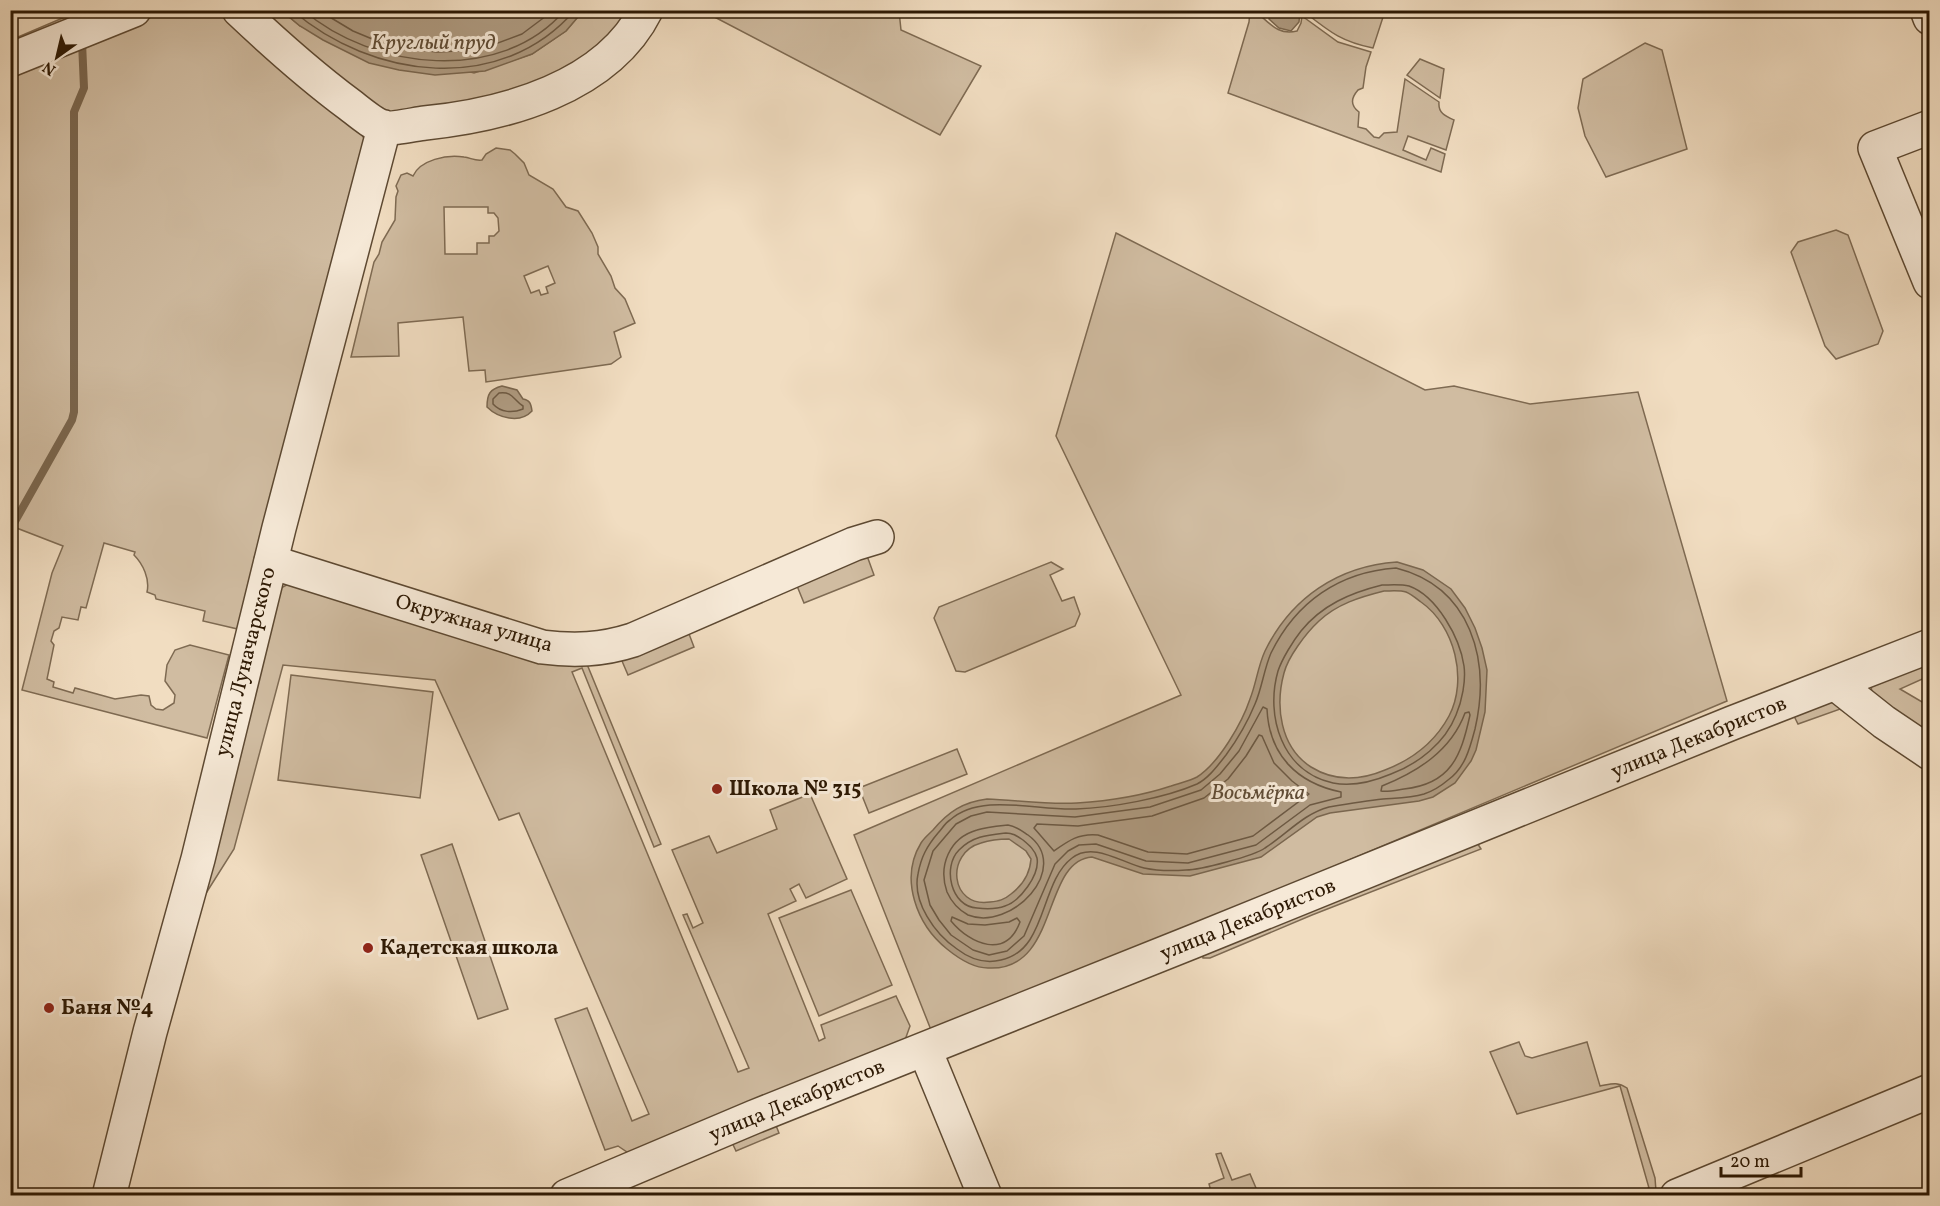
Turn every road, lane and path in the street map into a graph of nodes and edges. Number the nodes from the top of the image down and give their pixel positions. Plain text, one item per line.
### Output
1 (134, 10) edge
2 (239, 10) edge
3 (646, 10) edge
4 (1927, 10) edge
5 (1929, 18) edge
6 (10, 60) edge
7 (384, 128) junction
8 (1929, 128) edge
9 (1929, 282) edge
10 (877, 537) dead end
11 (271, 562) junction
12 (1929, 646) edge
13 (1836, 684) junction
14 (1929, 753) edge
15 (924, 1050) junction
16 (1929, 1091) edge
17 (108, 1196) edge
18 (567, 1196) edge
19 (985, 1196) edge
20 (1677, 1196) edge

1 - 6 street
2 - 7 street
3 - 7 street
4 - 5 street
7 - 11 street, улица Луначарского
8 - 9 street
10 - 11 street, Окружная улица
11 - 17 street, улица Луначарского
12 - 13 street, улица Декабристов
13 - 14 street
13 - 15 street, улица Декабристов
15 - 18 street, улица Декабристов
15 - 19 street
16 - 20 street

